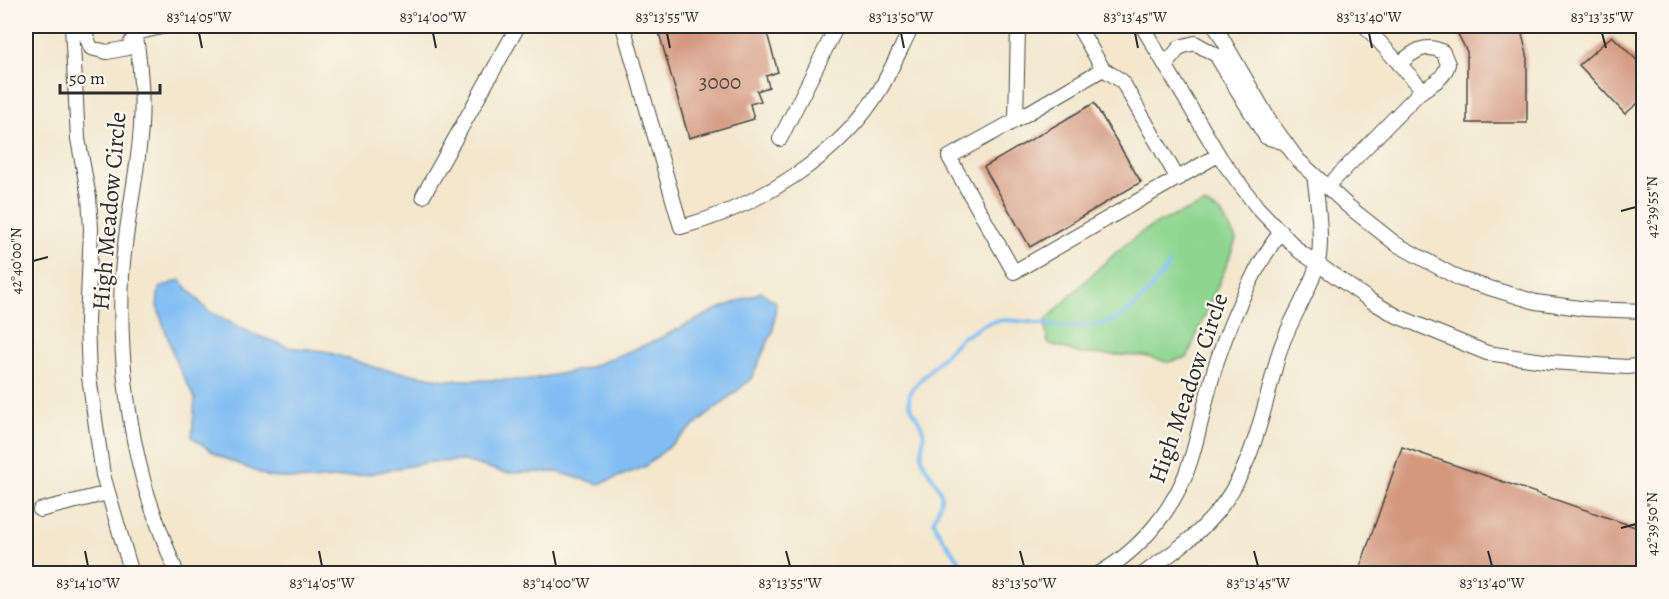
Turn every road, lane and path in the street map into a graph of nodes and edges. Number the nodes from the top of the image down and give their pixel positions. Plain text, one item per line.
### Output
1 (72, 26) edge
2 (82, 26) edge
3 (165, 26) edge
4 (518, 26) edge
5 (623, 26) edge
6 (837, 26) edge
7 (912, 26) edge
8 (1018, 26) edge
9 (1078, 26) edge
10 (1142, 26) edge
11 (1215, 26) edge
12 (1365, 26) edge
13 (135, 29) edge
14 (1166, 64) junction
15 (1399, 64) junction
16 (1102, 69) junction
17 (1423, 90) junction
18 (1016, 120) junction
19 (780, 139) dead end
20 (1286, 143) junction
21 (1218, 155) junction
22 (1314, 175) junction
23 (1178, 179) junction
24 (1327, 187) junction
25 (423, 196) dead end
26 (1281, 231) junction
27 (1318, 264) junction
28 (1644, 311) edge
29 (1644, 365) edge
30 (108, 493) junction
31 (40, 510) dead end
32 (132, 573) edge
33 (177, 573) edge
34 (1098, 573) edge
35 (1143, 573) edge

1 - 30 street, High Meadow Circle
2 - 13 street
3 - 13 street
4 - 25 street
5 - 7 street
6 - 19 street
8 - 18 street
9 - 16 street
10 - 14 street
11 - 20 street
12 - 15 street
13 - 33 street, High Meadow Circle
14 - 20 street
14 - 21 street
15 - 17 street
15 - 17 street
16 - 18 street
16 - 23 street
17 - 24 street
18 - 23 street
20 - 22 street
21 - 23 street
21 - 26 street
22 - 24 street
22 - 27 street
24 - 28 street
26 - 27 street
26 - 34 street, High Meadow Circle
27 - 29 street
27 - 35 street
30 - 31 street
30 - 32 street, High Meadow Circle

